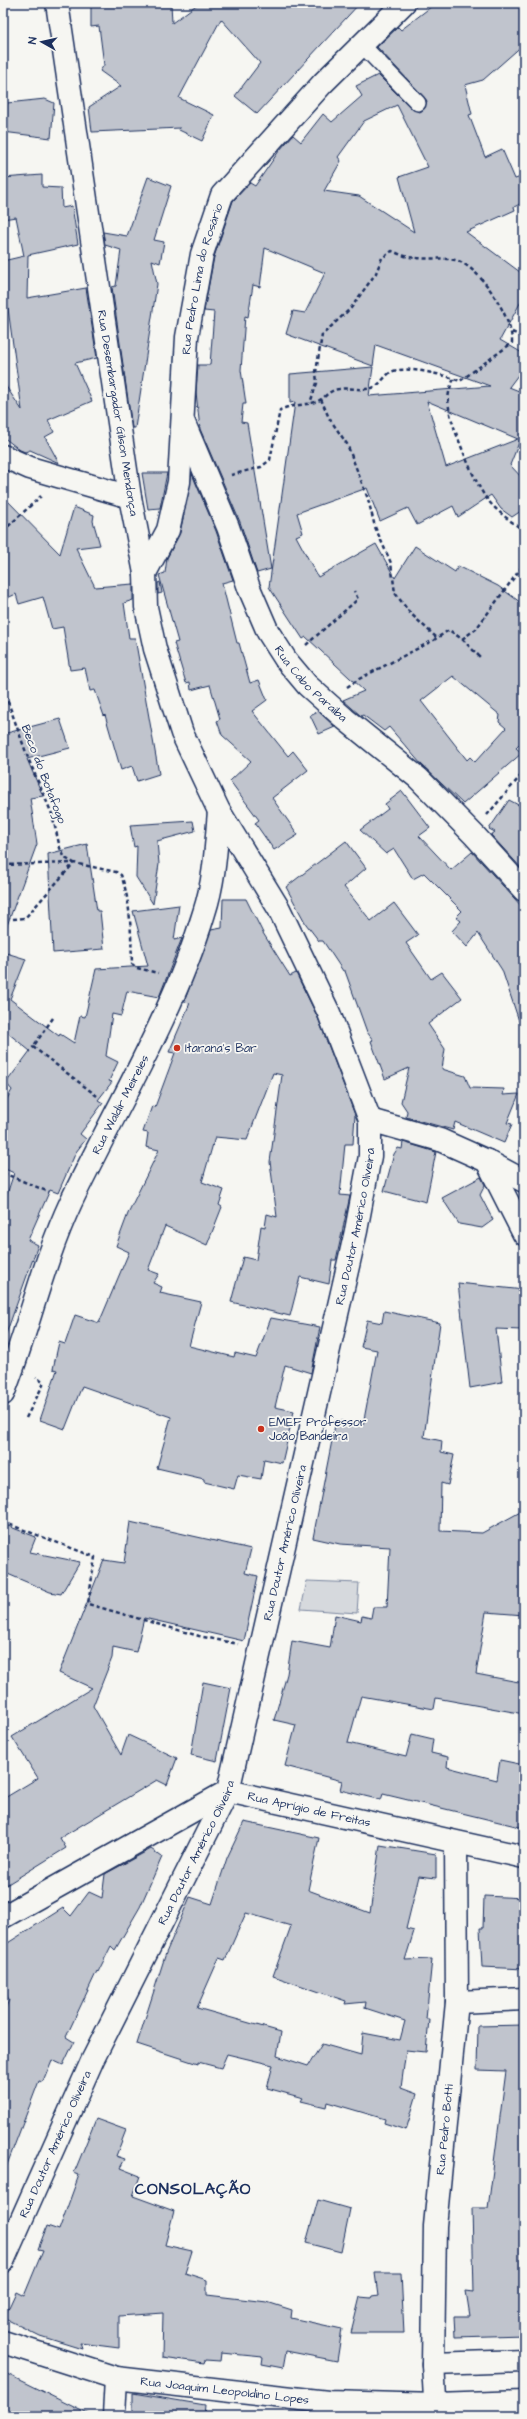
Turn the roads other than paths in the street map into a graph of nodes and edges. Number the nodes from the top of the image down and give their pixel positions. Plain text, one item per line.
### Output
1 (56, 3) edge
2 (404, 3) edge
3 (363, 43) junction
4 (418, 103) dead end
5 (182, 419) junction
6 (3, 456) edge
7 (130, 497) junction
8 (145, 573) junction
9 (220, 811) junction
10 (524, 890) edge
11 (370, 1120) junction
12 (487, 1161) junction
13 (524, 1181) edge
14 (524, 1234) edge
15 (3, 1394) edge
16 (228, 1791) junction
17 (456, 1843) junction
18 (524, 1858) edge
19 (3, 1917) edge
20 (524, 1999) edge
21 (456, 2002) junction
22 (3, 2261) edge
23 (3, 2342) edge
24 (524, 2361) edge
25 (433, 2364) junction
26 (116, 2378) junction
27 (524, 2402) edge
28 (436, 2411) edge
29 (114, 2416) edge

1 - 7 street, Rua Desembargador Gilson Mendonça
2 - 3 street, Rua Pedro Lima do Rosário
3 - 4 lane
3 - 5 street, Rua Pedro Lima do Rosário
5 - 8 street, Rua Pedro Lima do Rosário
5 - 10 street, Rua Cabo Paraíba
6 - 7 street
7 - 8 street, Rua Desembargador Gilson Mendonça
8 - 9 street, Rua Desembargador Gilson Mendonça
9 - 11 street, Rua Doutor Américo Oliveira
9 - 15 street, Rua Waldir Meireles
11 - 12 street
11 - 16 street, Rua Doutor Américo Oliveira
12 - 13 street
12 - 14 street
16 - 17 street, Rua Aprígio de Freitas
16 - 19 street
16 - 22 street, Rua Doutor Américo Oliveira
17 - 18 street, Rua Aprígio de Freitas
17 - 21 street, Rua Pedro Botti
20 - 21 street
21 - 25 street, Rua Pedro Botti
23 - 26 street, Rua Joaquim Leopoldino Lopes
24 - 25 street
25 - 28 street, Rua Pedro Botti
26 - 28 street, Rua Joaquim Leopoldino Lopes
26 - 29 street
27 - 28 street, Rua Joaquim Leopoldino Lopes

